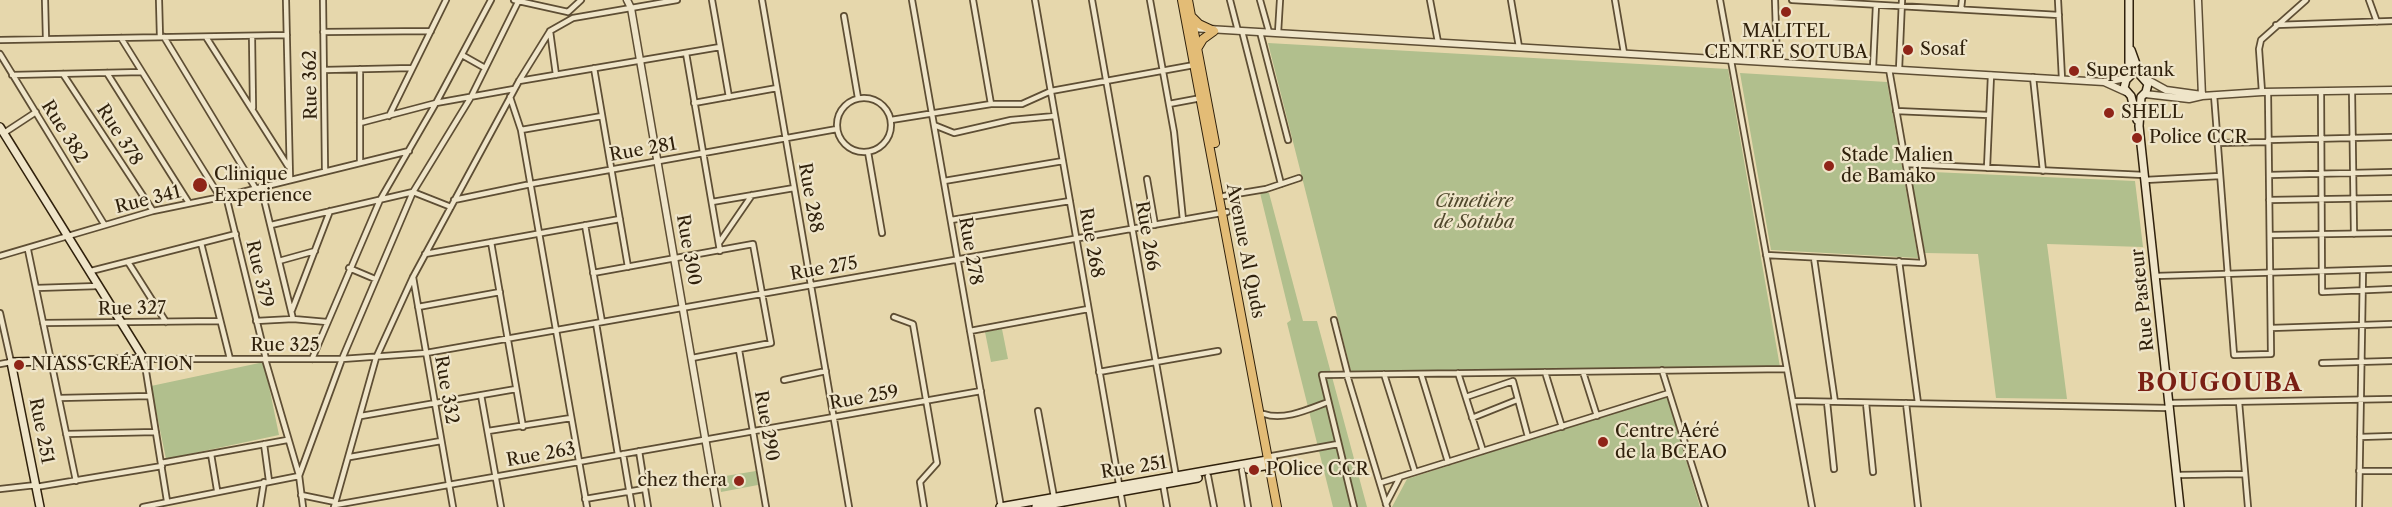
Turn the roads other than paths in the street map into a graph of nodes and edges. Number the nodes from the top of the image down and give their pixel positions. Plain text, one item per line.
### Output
1 (45, 0) edge
2 (159, 0) edge
3 (286, 0) edge
4 (323, 0) edge
5 (446, 0) edge
6 (490, 0) edge
7 (517, 0) edge
8 (581, 0) edge
9 (627, 0) edge
10 (676, 0) edge
11 (712, 0) edge
12 (762, 0) edge
13 (912, 0) edge
14 (973, 0) edge
15 (1035, 0) edge
16 (1092, 0) edge
17 (1150, 0) edge
18 (1182, 0) edge
19 (1188, 0) edge
20 (1230, 0) edge
21 (1260, 0) edge
22 (1280, 0) edge
23 (1430, 0) edge
24 (1511, 0) edge
25 (1615, 0) edge
26 (1720, 0) edge
27 (1775, 0) edge
28 (1792, 0) edge
29 (1805, 0) edge
30 (1962, 0) edge
31 (2058, 0) edge
32 (2129, 0) edge
33 (2198, 0) edge
34 (2306, 0) edge
35 (2369, 0) edge
36 (1841, 1) edge
37 (1902, 3) edge
38 (1876, 5) junction
39 (631, 8) junction
40 (1961, 9) junction
41 (568, 12) junction
42 (2059, 15) junction
43 (844, 16) dead end
44 (1191, 16) junction
45 (573, 18) junction
46 (2392, 21) edge
47 (2377, 22) junction
48 (2276, 25) junction
49 (1191, 28) junction
50 (431, 31) junction
51 (550, 31) junction
52 (1214, 31) junction
53 (1240, 31) junction
54 (323, 32) junction
55 (1260, 32) junction
56 (1269, 32) junction
57 (1278, 33) junction
58 (287, 35) junction
59 (252, 36) junction
60 (162, 37) junction
61 (206, 37) junction
62 (121, 38) junction
63 (46, 39) junction
64 (0, 40) edge
65 (1438, 42) junction
66 (720, 47) junction
67 (1519, 47) junction
68 (1197, 49) junction
69 (2131, 50) junction
70 (686, 53) junction
71 (1624, 53) junction
72 (0, 54) edge
73 (462, 55) junction
74 (640, 60) junction
75 (1731, 60) junction
76 (1777, 62) junction
77 (1195, 65) junction
78 (412, 68) junction
79 (485, 68) junction
80 (594, 68) junction
81 (1873, 68) junction
82 (360, 69) junction
83 (1888, 69) junction
84 (324, 70) junction
85 (1164, 70) junction
86 (1899, 70) junction
87 (142, 72) junction
88 (107, 73) junction
89 (63, 74) junction
90 (12, 75) junction
91 (556, 75) junction
92 (1991, 75) junction
93 (2143, 76) junction
94 (2032, 77) junction
95 (2128, 77) junction
96 (2062, 79) junction
97 (519, 81) junction
98 (1106, 81) junction
99 (2103, 82) junction
100 (777, 88) junction
101 (514, 89) junction
102 (2392, 90) edge
103 (2321, 91) junction
104 (2352, 91) junction
105 (1051, 92) junction
106 (2265, 92) junction
107 (2128, 94) junction
108 (2143, 95) junction
109 (2214, 95) junction
110 (2202, 96) junction
111 (471, 97) junction
112 (510, 97) junction
113 (729, 97) junction
114 (858, 98) junction
115 (1201, 98) junction
116 (436, 103) junction
117 (694, 103) junction
118 (991, 104) junction
119 (1169, 104) junction
120 (253, 111) junction
121 (1896, 111) junction
122 (36, 112) junction
123 (932, 113) junction
124 (389, 116) junction
125 (602, 116) junction
126 (1989, 116) junction
127 (1055, 117) junction
128 (891, 120) junction
129 (360, 123) junction
130 (934, 125) junction
131 (2139, 126) junction
132 (837, 129) junction
133 (2, 130) edge
134 (521, 130) junction
135 (2392, 137) edge
136 (2353, 138) junction
137 (786, 139) junction
138 (2321, 139) junction
139 (1288, 140) dead end
140 (2268, 141) junction
141 (2217, 143) junction
142 (409, 150) junction
143 (868, 152) junction
144 (703, 153) junction
145 (360, 161) junction
146 (657, 161) junction
147 (1063, 161) junction
148 (1906, 164) junction
149 (290, 168) junction
150 (1987, 168) junction
151 (611, 169) junction
152 (325, 170) junction
153 (2043, 171) junction
154 (2392, 172) edge
155 (2353, 173) junction
156 (2322, 174) junction
157 (2269, 175) junction
158 (2220, 176) junction
159 (290, 178) junction
160 (1299, 178) dead end
161 (2144, 178) junction
162 (1147, 179) dead end
163 (944, 181) junction
164 (531, 183) junction
165 (1281, 184) junction
166 (259, 188) junction
167 (794, 188) junction
168 (413, 192) junction
169 (752, 195) junction
170 (1224, 196) junction
171 (223, 197) junction
172 (2354, 198) junction
173 (2392, 198) edge
174 (2322, 199) junction
175 (380, 200) junction
176 (454, 200) junction
177 (2269, 200) junction
178 (1070, 201) junction
179 (712, 202) junction
180 (189, 203) junction
181 (451, 207) junction
182 (153, 211) junction
183 (330, 211) junction
184 (1225, 212) junction
185 (620, 219) junction
186 (951, 220) junction
187 (1183, 220) junction
188 (105, 224) junction
189 (271, 225) junction
190 (585, 225) junction
191 (1155, 225) junction
192 (1132, 229) junction
193 (882, 232) dead end
194 (539, 233) junction
195 (2392, 233) edge
196 (236, 234) junction
197 (2322, 234) junction
198 (2354, 234) junction
199 (2270, 235) junction
200 (69, 236) junction
201 (1076, 238) junction
202 (491, 242) junction
203 (201, 243) junction
204 (719, 243) junction
205 (28, 250) junction
206 (720, 250) junction
207 (315, 251) junction
208 (425, 254) junction
209 (1766, 255) junction
210 (0, 256) edge
211 (1814, 258) junction
212 (674, 259) junction
213 (958, 259) junction
214 (279, 261) junction
215 (1899, 261) junction
216 (128, 262) junction
217 (628, 267) junction
218 (349, 268) junction
219 (2392, 269) edge
220 (2362, 270) junction
221 (91, 271) junction
222 (2323, 271) junction
223 (593, 273) junction
224 (2270, 273) junction
225 (2228, 274) junction
226 (2155, 276) junction
227 (413, 277) junction
228 (375, 279) junction
229 (811, 285) junction
230 (100, 286) junction
231 (36, 288) junction
232 (2362, 289) junction
233 (2392, 289) edge
234 (500, 292) junction
235 (763, 294) junction
236 (418, 307) junction
237 (683, 308) junction
238 (1088, 309) junction
239 (291, 311) junction
240 (0, 313) edge
241 (894, 317) dead end
242 (293, 319) junction
243 (1334, 320) dead end
244 (220, 321) junction
245 (256, 321) junction
246 (123, 322) junction
247 (166, 322) junction
248 (327, 322) junction
249 (43, 323) junction
250 (599, 323) junction
251 (2392, 324) edge
252 (2362, 325) junction
253 (2271, 328) junction
254 (556, 330) junction
255 (970, 331) junction
256 (508, 339) junction
257 (739, 350) junction
258 (1218, 351) dead end
259 (426, 353) junction
260 (376, 358) junction
261 (692, 358) junction
262 (144, 359) junction
263 (230, 359) junction
264 (265, 359) junction
265 (312, 359) junction
266 (342, 359) junction
267 (51, 361) junction
268 (2392, 361) edge
269 (11, 362) junction
270 (1156, 362) junction
271 (2361, 362) junction
272 (2322, 363) dead end
273 (0, 364) edge
274 (1787, 369) junction
275 (1662, 370) junction
276 (826, 372) junction
277 (1100, 372) junction
278 (1545, 372) junction
279 (1583, 372) junction
280 (1458, 373) junction
281 (1384, 374) junction
282 (1421, 374) junction
283 (1348, 375) junction
284 (784, 380) dead end
285 (516, 389) junction
286 (981, 391) junction
287 (1669, 393) junction
288 (481, 395) junction
289 (150, 396) junction
290 (1466, 397) junction
291 (59, 398) junction
292 (2392, 399) edge
293 (1517, 400) junction
294 (2360, 400) junction
295 (926, 401) junction
296 (1793, 401) junction
297 (1328, 402) junction
298 (1827, 402) junction
299 (1834, 402) junction
300 (1866, 402) junction
301 (2239, 402) junction
302 (435, 403) junction
303 (1906, 403) junction
304 (1918, 404) junction
305 (2169, 406) junction
306 (1038, 411) dead end
307 (1264, 414) junction
308 (361, 416) junction
309 (1598, 416) junction
310 (834, 417) junction
311 (571, 418) junction
312 (1472, 418) junction
313 (523, 427) junction
314 (1562, 427) junction
315 (488, 431) junction
316 (753, 431) junction
317 (156, 432) junction
318 (66, 434) junction
319 (2392, 436) edge
320 (1528, 437) junction
321 (2360, 437) junction
322 (287, 440) junction
323 (706, 440) junction
324 (441, 441) junction
325 (264, 444) junction
326 (1338, 444) junction
327 (1483, 451) junction
328 (639, 452) junction
329 (211, 454) junction
330 (620, 455) junction
331 (350, 457) junction
332 (1271, 461) junction
333 (579, 462) junction
334 (1448, 462) junction
335 (161, 464) junction
336 (1834, 469) dead end
337 (1242, 470) junction
338 (2359, 471) junction
339 (2392, 471) edge
340 (1415, 472) junction
341 (1873, 472) dead end
342 (2245, 474) junction
343 (2176, 475) junction
344 (299, 476) junction
345 (1176, 476) junction
346 (1208, 476) junction
347 (495, 477) junction
348 (1401, 477) junction
349 (76, 481) junction
350 (267, 482) junction
351 (1380, 483) junction
352 (1163, 484) junction
353 (449, 485) junction
354 (36, 486) junction
355 (1119, 488) junction
356 (0, 489) edge
357 (645, 489) junction
358 (217, 490) junction
359 (629, 492) junction
360 (301, 495) junction
361 (1054, 497) junction
362 (369, 499) junction
363 (585, 499) junction
364 (1073, 500) edge
365 (167, 501) junction
366 (335, 505) edge
367 (1387, 506) edge
368 (40, 507) edge
369 (143, 507) edge
370 (260, 507) edge
371 (303, 507) edge
372 (370, 507) edge
373 (453, 507) edge
374 (501, 507) edge
375 (587, 507) edge
376 (632, 507) edge
377 (648, 507) edge
378 (717, 507) edge
379 (766, 507) edge
380 (849, 507) edge
381 (924, 507) edge
382 (1000, 507) edge
383 (1036, 507) edge
384 (1123, 507) edge
385 (1167, 507) edge
386 (1214, 507) edge
387 (1248, 507) edge
388 (1279, 507) edge
389 (1354, 507) edge
390 (1705, 507) edge
391 (1812, 507) edge
392 (1918, 507) edge
393 (2180, 507) edge
394 (2248, 507) edge
395 (2358, 507) edge

1 - 63 street
2 - 60 street
3 - 58 street
4 - 54 street, Rue 362
5 - 50 street
6 - 73 street
7 - 41 street
7 - 79 street
8 - 41 street
9 - 39 street, Rue 300
10 - 39 street
11 - 66 street
12 - 100 street, Rue 288
13 - 123 street, Rue 278
14 - 118 street
15 - 105 street, Rue 268
16 - 98 street, Rue 266
17 - 85 street
18 - 49 main road, Avenue Al Quds
19 - 44 main road, Avenue Al Quds
20 - 53 street
21 - 56 street
22 - 57 street
23 - 65 street
24 - 67 street
25 - 71 street
26 - 75 street
27 - 76 street
28 - 29 street
29 - 36 street
30 - 40 street
31 - 42 street
32 - 69 main road
33 - 110 street
34 - 48 street
35 - 47 street
36 - 38 street
37 - 38 street
37 - 40 street
37 - 86 street
38 - 81 street
39 - 45 street
39 - 74 street, Rue 300
40 - 42 street
41 - 45 street
42 - 96 street
43 - 114 street
44 - 49 main road, Avenue Al Quds
44 - 52 main road
45 - 51 street
46 - 47 street
47 - 48 street
48 - 106 street
49 - 52 street
49 - 68 main road, Avenue Al Quds
49 - 77 main road, Avenue Al Quds
50 - 54 street
50 - 78 street
51 - 91 street
51 - 97 street
52 - 53 street
52 - 68 main road
53 - 55 street
53 - 165 street
54 - 84 street, Rue 362
55 - 56 street
55 - 139 street
56 - 57 street
57 - 65 street
58 - 59 street
58 - 149 street
59 - 61 street
59 - 120 street
60 - 61 street
60 - 62 street
60 - 166 street
61 - 120 street
62 - 63 street
62 - 87 street, Rue 379
63 - 64 street
65 - 67 street
66 - 70 street
66 - 113 street
67 - 71 street
68 - 170 main road, Avenue Al Quds
69 - 93 main road
69 - 95 main road
70 - 74 street
70 - 117 street
71 - 75 street
72 - 90 street, Rue 382
73 - 79 street
73 - 116 street
74 - 80 street
74 - 146 street, Rue 300
75 - 76 street
75 - 209 street
76 - 81 street
77 - 85 street
77 - 115 main road, Avenue Al Quds
78 - 82 street
78 - 124 street
79 - 111 street
80 - 91 street
80 - 125 street
81 - 83 street
82 - 84 street
82 - 129 street
83 - 86 street
83 - 121 street
84 - 152 street, Rue 362
85 - 98 street
85 - 119 street
86 - 92 street
87 - 88 street
87 - 171 street, Rue 379
88 - 89 street
88 - 180 street
89 - 90 street
89 - 182 street, Rue 378
90 - 122 street, Rue 382
91 - 97 street
92 - 94 street
92 - 126 street
93 - 95 main road
93 - 108 main road
93 - 110 street
94 - 96 street
94 - 153 street
95 - 99 street
95 - 107 main road
96 - 99 street
97 - 101 street
98 - 105 street
98 - 192 street, Rue 266
99 - 107 street
100 - 113 street
100 - 137 street, Rue 288
101 - 111 street
101 - 112 street
102 - 104 street
103 - 104 street
103 - 106 street
103 - 138 street
104 - 136 street
105 - 118 street
105 - 127 street, Rue 268
106 - 109 street
106 - 140 street
107 - 108 main road
107 - 131 main road
108 - 110 street
108 - 131 main road
109 - 110 street
109 - 141 street
111 - 116 street
111 - 168 street
112 - 134 street
112 - 176 street
113 - 117 street
114 - 128 street
114 - 132 street
115 - 119 street
115 - 184 main road, Avenue Al Quds
116 - 124 street
116 - 142 street
117 - 144 street
118 - 123 street
119 - 187 street
120 - 149 street
121 - 126 street
121 - 148 street
122 - 133 street
122 - 188 street, Rue 382
123 - 128 street
123 - 130 street, Rue 278
124 - 129 street
125 - 134 street
125 - 151 street
126 - 150 street
127 - 130 street
127 - 147 street, Rue 268
128 - 143 street
129 - 145 street
130 - 163 street, Rue 278
131 - 161 main road, Rue Pasteur
132 - 137 street, Rue 281
132 - 143 street
133 - 200 main road
134 - 164 street
135 - 136 street
136 - 138 street
136 - 155 street
137 - 144 street, Rue 281
137 - 167 street, Rue 288
138 - 140 street
138 - 156 street
140 - 141 street
140 - 157 street
141 - 158 street
142 - 145 street, Rue 341
142 - 175 street
143 - 193 street
144 - 146 street, Rue 281
144 - 179 street
145 - 152 street, Rue 341
146 - 151 street, Rue 281
146 - 212 street, Rue 300
147 - 163 street
147 - 178 street, Rue 268
148 - 150 street
148 - 215 street
149 - 159 street
150 - 153 street
151 - 164 street, Rue 281
151 - 185 street
152 - 159 street, Rue 341
153 - 161 street
154 - 155 street
155 - 156 street
155 - 172 street
156 - 157 street
156 - 174 street
157 - 177 street
158 - 161 street
158 - 225 street
159 - 166 street, Rue 341
160 - 165 street
161 - 226 main road, Rue Pasteur
162 - 191 street
163 - 186 street, Rue 278
164 - 176 street, Rue 281
164 - 194 street
165 - 170 street
166 - 171 street, Rue 341
166 - 189 street
167 - 169 street
167 - 229 street, Rue 288
168 - 175 street
168 - 181 street
168 - 228 street
169 - 179 street
169 - 204 street
170 - 184 main road, Avenue Al Quds
171 - 180 street, Rue 341
171 - 196 street, Rue 379
172 - 173 street
172 - 174 street
172 - 198 street
174 - 177 street
174 - 197 street
175 - 183 street
175 - 218 street
176 - 181 street
177 - 199 street
178 - 186 street
178 - 201 street, Rue 268
179 - 204 street
180 - 182 street, Rue 341
181 - 208 street
182 - 188 street, Rue 341
183 - 189 street
183 - 207 street
184 - 187 street, Rue 275
184 - 307 main road, Avenue Al Quds
184 - 332 main road, Avenue Al Quds
185 - 190 street
185 - 217 street
186 - 213 street, Rue 278
187 - 191 street, Rue 275
188 - 200 street, Rue 341
189 - 214 street
190 - 194 street
190 - 223 street
191 - 192 street, Rue 275
192 - 201 street, Rue 275
192 - 270 street, Rue 266
194 - 202 street
194 - 254 street
195 - 198 street
196 - 203 street
196 - 245 street, Rue 379
197 - 198 street
197 - 199 street
197 - 222 street
199 - 224 street
200 - 205 street, Rue 341
200 - 221 main road
201 - 213 street, Rue 275
201 - 238 street, Rue 268
202 - 208 street
202 - 234 street
203 - 216 street
203 - 244 street
204 - 206 street
205 - 210 street, Rue 341
205 - 231 street
206 - 212 street
206 - 235 street
207 - 214 street
207 - 239 street
208 - 227 street
209 - 211 street
209 - 274 street
211 - 215 street
211 - 299 street
212 - 217 street
212 - 237 street, Rue 300
213 - 229 street, Rue 275
213 - 255 street, Rue 278
214 - 239 street
215 - 304 street
216 - 221 street
216 - 247 street
217 - 223 street
218 - 228 street
218 - 248 street
219 - 220 street
220 - 222 street
220 - 232 street
221 - 230 main road
222 - 224 street
222 - 232 street
223 - 250 street
224 - 225 street
224 - 253 street
225 - 226 street
225 - 253 street
226 - 305 main road, Rue Pasteur
227 - 236 street, Rue 332
227 - 260 street
228 - 266 street
229 - 235 street, Rue 275
229 - 276 street, Rue 288
230 - 231 street
230 - 246 main road
231 - 249 street
232 - 233 street
232 - 252 street
234 - 236 street
234 - 256 street
235 - 237 street, Rue 275
235 - 257 street
236 - 259 street, Rue 332
237 - 250 street, Rue 275
237 - 261 street, Rue 300
238 - 255 street
238 - 277 street, Rue 268
239 - 242 street
240 - 269 street
241 - 295 street
242 - 245 street
242 - 248 street
243 - 283 street
244 - 247 street, Rue 327
244 - 263 street
245 - 264 street, Rue 379
246 - 247 street, Rue 327
246 - 249 street, Rue 327
246 - 262 main road
248 - 265 street
249 - 267 street
250 - 254 street, Rue 275
250 - 330 street
251 - 252 street
252 - 253 street
252 - 271 street
254 - 256 street, Rue 275
254 - 311 street
255 - 286 street, Rue 278
256 - 259 street, Rue 275
256 - 285 street
257 - 261 street
257 - 316 street, Rue 290
258 - 270 street
259 - 260 street, Rue 325
259 - 302 street, Rue 332
260 - 266 street, Rue 325
260 - 308 street
261 - 323 street, Rue 300
262 - 263 street, Rue 325
262 - 267 main road
262 - 289 street
263 - 264 street, Rue 325
264 - 265 street, Rue 325
264 - 322 street, Rue 379
265 - 266 street, Rue 325
266 - 344 street
267 - 269 main road
267 - 291 street
268 - 271 street
269 - 273 street
269 - 354 main road, Rue 251
270 - 277 street
270 - 345 street, Rue 266
271 - 272 street
271 - 294 street
274 - 275 street
274 - 296 street
275 - 279 street
275 - 287 street
276 - 284 street
276 - 310 street, Rue 288
277 - 355 street, Rue 268
278 - 279 street
278 - 280 street
278 - 314 street
279 - 309 street
280 - 282 street
280 - 290 street
281 - 282 street
281 - 283 street
281 - 340 street
282 - 334 street
283 - 297 street
283 - 351 street
285 - 288 street
285 - 313 street
286 - 295 street, Rue 259
286 - 382 street, Rue 278
287 - 309 street
287 - 390 street
288 - 302 street
288 - 315 street
289 - 291 street
289 - 317 street
290 - 293 street
290 - 312 street
291 - 318 street
292 - 294 street
293 - 312 street
293 - 320 street
294 - 301 street
294 - 321 street
295 - 310 street, Rue 259
295 - 381 street
296 - 298 street
296 - 391 street
297 - 307 street
297 - 326 street
298 - 299 street
298 - 336 street
299 - 300 street
300 - 303 street
300 - 341 street
301 - 305 street
301 - 342 street
302 - 308 street
302 - 324 street, Rue 332
303 - 304 street
303 - 392 street
304 - 305 street
305 - 343 main road, Rue Pasteur
306 - 361 street
307 - 332 main road, Avenue Al Quds
308 - 331 street
309 - 314 street
310 - 316 street, Rue 259
310 - 380 street, Rue 288
311 - 313 street
311 - 333 street
312 - 327 street
313 - 315 street
314 - 320 street
315 - 347 street
316 - 323 street, Rue 263
316 - 379 street, Rue 290
317 - 318 street
317 - 335 street
318 - 349 street
319 - 321 street
320 - 327 street
321 - 338 street
322 - 325 street
322 - 344 street, Rue 379
323 - 328 street, Rue 263
323 - 378 street, Rue 300
324 - 331 street
324 - 353 street, Rue 332
325 - 329 street
325 - 350 street
326 - 332 street
326 - 389 street
327 - 334 street
328 - 330 street, Rue 263
328 - 357 street
329 - 335 street
329 - 358 street
330 - 333 street, Rue 263
330 - 359 street
331 - 366 street
332 - 337 main road, Rue 251
332 - 345 main road, Rue 251
332 - 388 main road, Avenue Al Quds
333 - 347 street, Rue 263
333 - 363 street
334 - 340 street
335 - 349 street
335 - 365 street
337 - 346 main road, Rue 251
337 - 387 street
338 - 339 street
338 - 395 street
340 - 348 street
342 - 343 street
342 - 394 street
343 - 393 main road, Rue Pasteur
344 - 350 street
344 - 360 street
345 - 355 main road, Rue 251
346 - 352 main road, Rue 251
346 - 386 street
347 - 353 street, Rue 263
347 - 374 street
348 - 351 street
348 - 367 street
349 - 354 street
350 - 358 street
350 - 370 street
351 - 367 street
352 - 355 main road, Rue 251
352 - 385 street
353 - 362 street, Rue 263
353 - 373 street, Rue 332
354 - 356 street
354 - 368 main road, Rue 251
355 - 364 main road, Rue 251
355 - 384 street, Rue 268
357 - 359 street
357 - 377 street
358 - 365 street
359 - 363 street
359 - 376 street
360 - 366 street
360 - 371 street
361 - 364 main road, Rue 251
361 - 382 main road, Rue 251
362 - 366 street, Rue 263
362 - 372 street
363 - 375 street
364 - 383 main road, Rue 251
365 - 369 street

